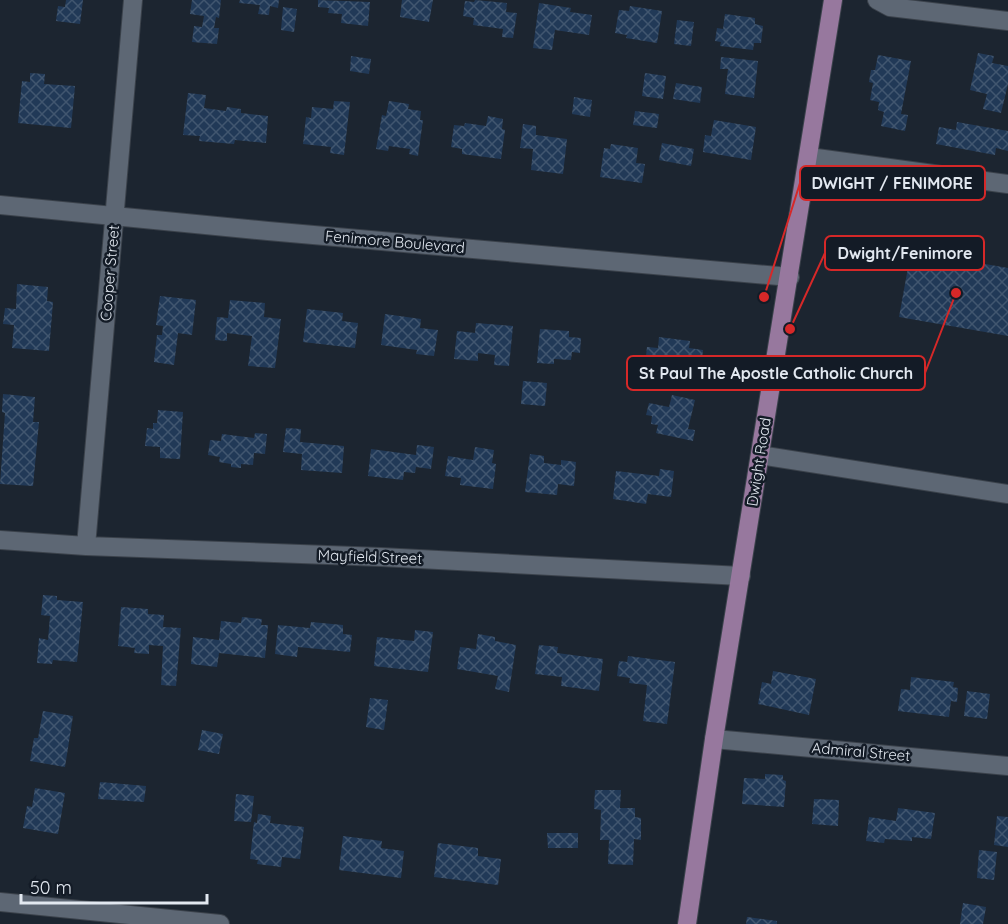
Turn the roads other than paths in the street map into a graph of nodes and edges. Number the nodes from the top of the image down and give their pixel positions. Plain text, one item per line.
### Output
1 (133, 0) edge
2 (833, 0) edge
3 (877, 0) edge
4 (1008, 21) edge
5 (809, 157) junction
6 (1008, 184) edge
7 (0, 205) edge
8 (115, 215) junction
9 (790, 277) junction
10 (760, 455) junction
11 (1008, 494) edge
12 (0, 540) edge
13 (86, 546) junction
14 (741, 576) junction
15 (714, 739) junction
16 (1008, 766) edge
17 (0, 902) edge
18 (220, 924) edge
19 (687, 924) edge

1 - 8 street, Cooper Street
2 - 5 main road, Dwight Road
3 - 4 street
5 - 6 street
5 - 9 main road, Dwight Road
7 - 8 street, Fenimore Boulevard
8 - 9 street, Fenimore Boulevard
8 - 13 street, Cooper Street
9 - 10 main road, Dwight Road
10 - 11 street
10 - 14 main road, Dwight Road
12 - 13 street, Mayfield Street
13 - 14 street, Mayfield Street
14 - 15 main road, Dwight Road
15 - 16 street, Admiral Street
15 - 19 main road, Dwight Road
17 - 18 street

